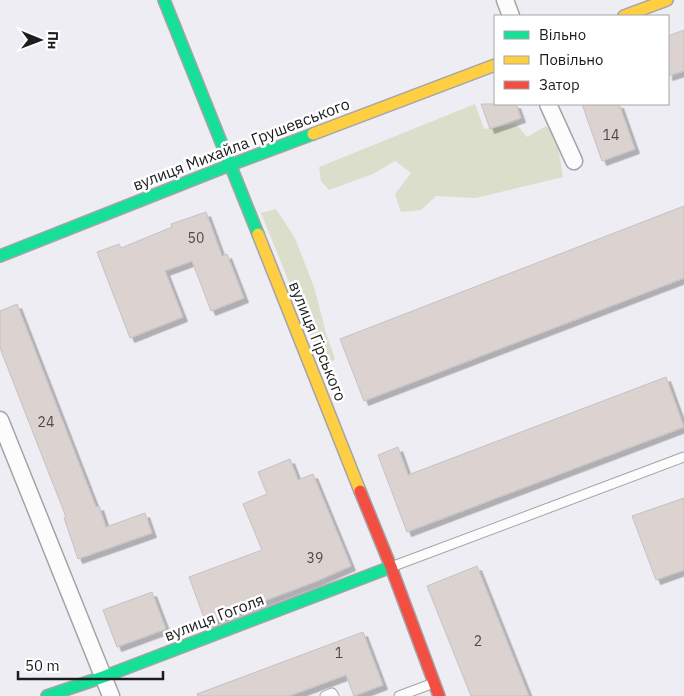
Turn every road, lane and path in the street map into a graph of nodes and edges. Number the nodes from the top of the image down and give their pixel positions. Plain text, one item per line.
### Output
1 (164, 0) edge
2 (505, 0) edge
3 (667, 0) edge
4 (512, 15) edge
5 (627, 15) edge
6 (494, 65) edge
7 (548, 105) edge
8 (574, 161) dead end
9 (230, 165) junction
10 (0, 256) edge
11 (0, 420) edge
12 (684, 457) edge
13 (391, 567) junction
14 (104, 677) junction
15 (434, 683) junction
16 (47, 696) edge
17 (111, 696) edge
18 (325, 696) edge
19 (334, 696) edge
20 (398, 696) edge
21 (439, 696) edge

1 - 9 street, вулиця Гірського
2 - 4 street
3 - 5 street
6 - 9 street, вулиця Михайла Грушевського
7 - 8 street
9 - 10 street, вулиця Михайла Грушевського
9 - 13 street, вулиця Гірського
11 - 14 street
12 - 13 lane
13 - 14 street, вулиця Гоголя
13 - 15 street, вулиця Гірського
14 - 16 street, вулиця Гоголя
14 - 17 street
15 - 20 lane
15 - 21 street, вулиця Гірського
18 - 19 lane

